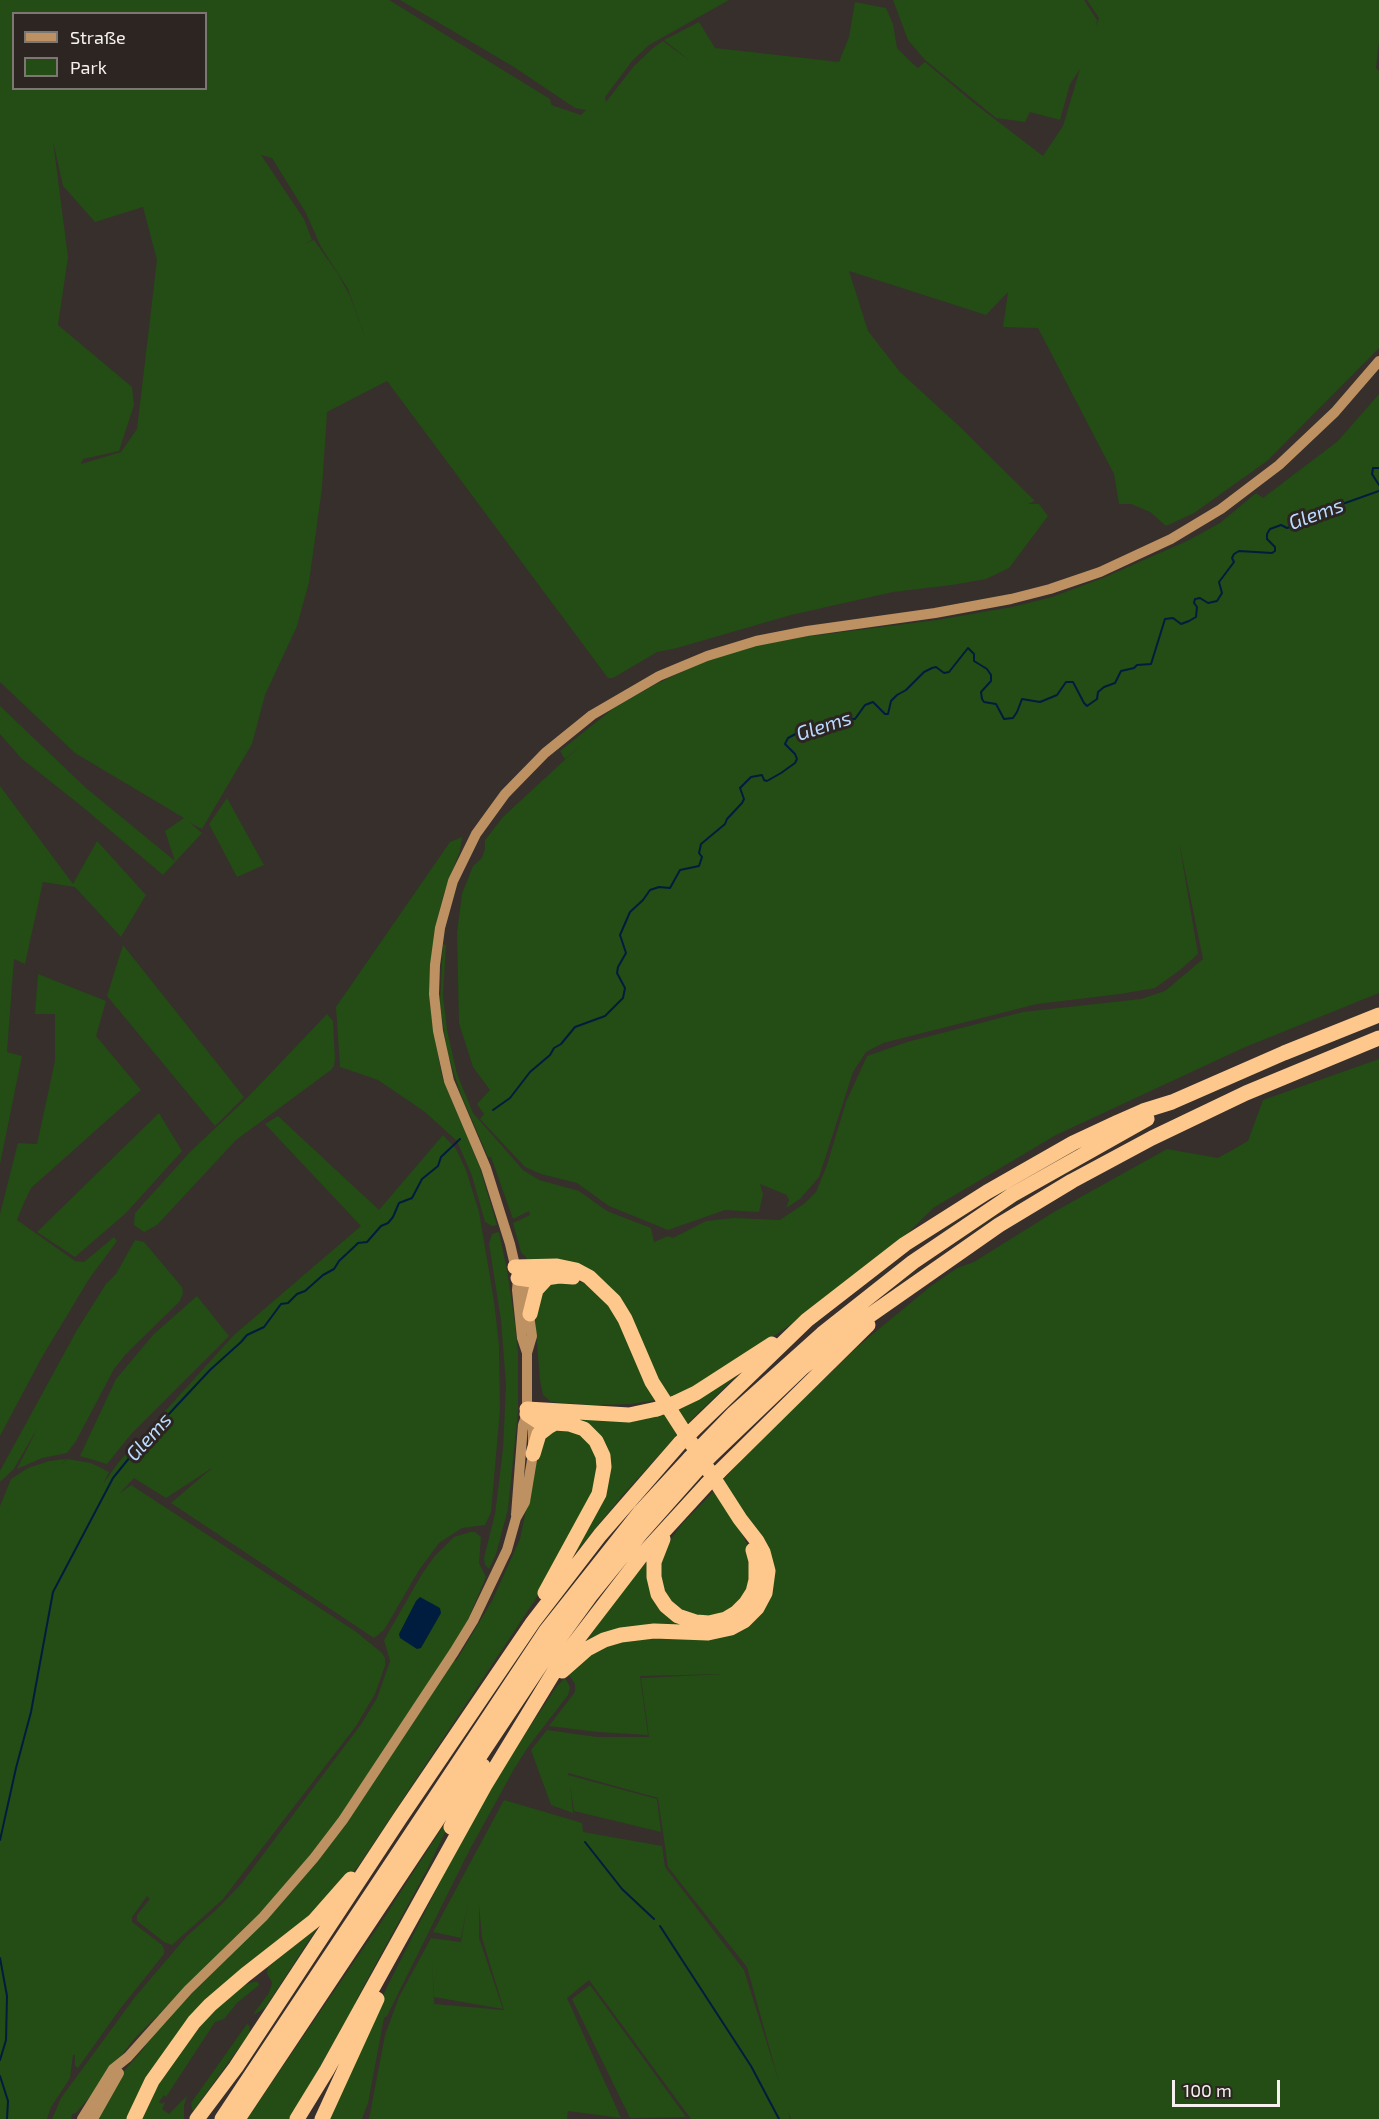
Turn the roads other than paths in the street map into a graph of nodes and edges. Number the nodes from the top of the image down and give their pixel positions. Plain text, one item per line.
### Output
1 (1379, 361) edge
2 (1379, 1014) edge
3 (1379, 1038) edge
4 (1172, 1102) junction
5 (517, 1272) junction
6 (548, 1277) junction
7 (596, 1285) junction
8 (889, 1303) junction
9 (530, 1314) junction
10 (807, 1320) junction
11 (527, 1353) junction
12 (527, 1412) junction
13 (557, 1422) junction
14 (706, 1451) junction
15 (533, 1454) junction
16 (694, 1464) junction
17 (516, 1518) junction
18 (740, 1519) junction
19 (672, 1522) junction
20 (520, 1641) junction
21 (533, 1676) junction
22 (542, 1693) junction
23 (400, 1818) junction
24 (417, 1909) junction
25 (398, 1941) junction
26 (128, 2057) junction
27 (82, 2119) edge
28 (93, 2119) edge
29 (134, 2119) edge
30 (197, 2119) edge
31 (222, 2119) edge
32 (238, 2119) edge
33 (297, 2119) edge
34 (322, 2119) edge

1 - 5 main road
2 - 4 highway
3 - 8 highway
4 - 10 highway
4 - 14 highway
5 - 6 highway
5 - 7 highway
5 - 9 main road
5 - 11 main road
6 - 7 highway
6 - 9 highway
7 - 18 highway
8 - 14 highway
8 - 19 highway, bridge
9 - 11 main road
10 - 12 highway, bridge
10 - 20 highway, bridge
11 - 12 main road
12 - 13 highway
12 - 15 main road
12 - 17 main road
13 - 15 highway
13 - 20 highway
14 - 16 highway, bridge
15 - 17 main road
16 - 21 highway
16 - 31 highway
17 - 26 main road
18 - 19 highway
18 - 22 highway
19 - 22 highway
20 - 23 highway
21 - 25 highway
21 - 32 highway
22 - 24 highway
23 - 29 highway
23 - 30 highway
24 - 25 highway
24 - 34 highway
25 - 33 highway
26 - 27 main road
26 - 28 main road

